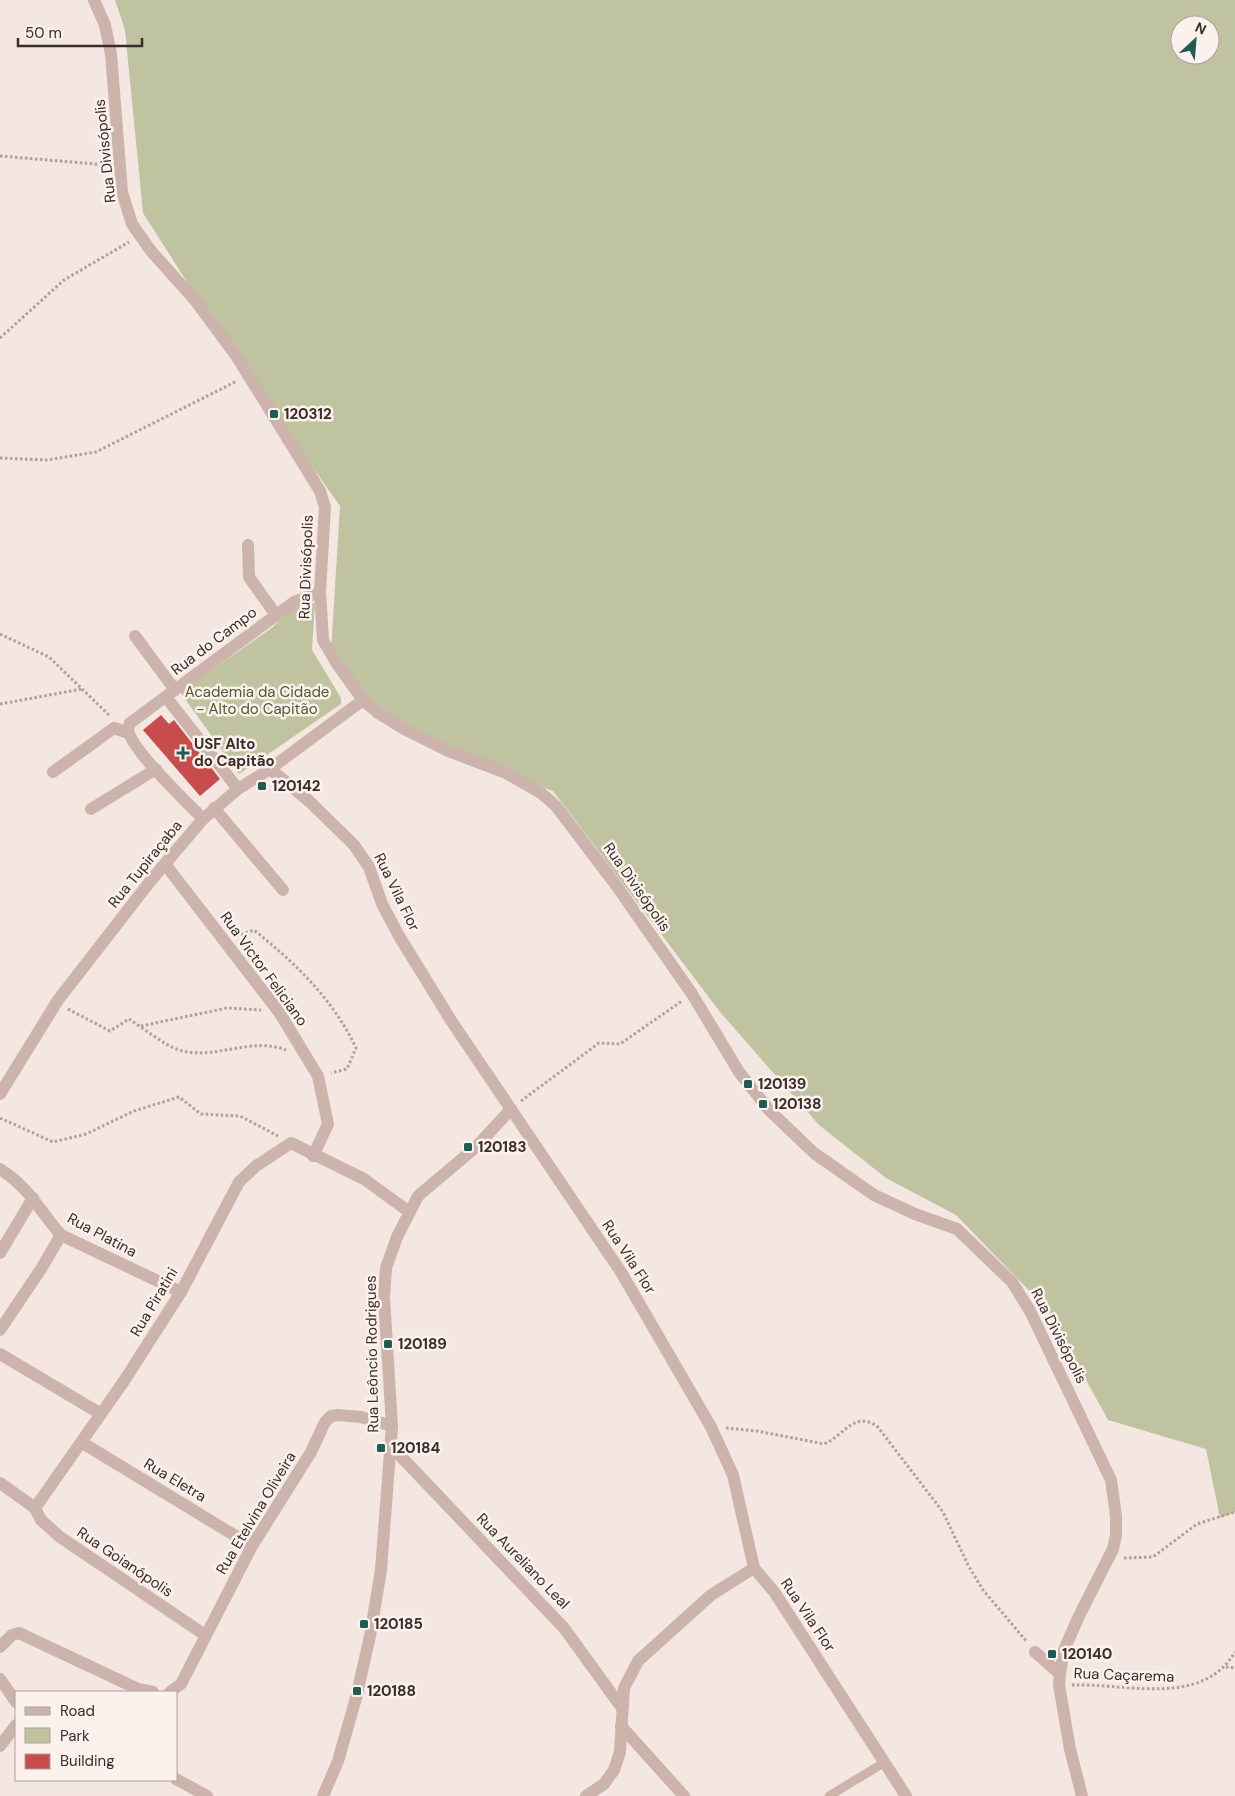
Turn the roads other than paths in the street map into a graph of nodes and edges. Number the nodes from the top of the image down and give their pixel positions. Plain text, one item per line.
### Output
1 (94, 0) edge
2 (248, 545) dead end
3 (320, 592) junction
4 (276, 615) junction
5 (135, 636) dead end
6 (171, 693) junction
7 (363, 700) junction
8 (129, 728) junction
9 (156, 769) junction
10 (270, 769) junction
11 (53, 772) dead end
12 (238, 789) junction
13 (214, 808) junction
14 (91, 809) dead end
15 (203, 819) junction
16 (165, 864) junction
17 (283, 890) dead end
18 (0, 1094) edge
19 (511, 1110) junction
20 (313, 1156) junction
21 (0, 1169) edge
22 (33, 1198) junction
23 (408, 1211) junction
24 (61, 1235) junction
25 (0, 1253) edge
26 (181, 1292) junction
27 (0, 1330) edge
28 (0, 1354) edge
29 (101, 1414) junction
30 (392, 1426) junction
31 (81, 1442) junction
32 (390, 1445) junction
33 (0, 1483) edge
34 (35, 1508) junction
35 (252, 1546) junction
36 (754, 1568) junction
37 (205, 1635) junction
38 (0, 1647) edge
39 (1036, 1652) road end
40 (0, 1679) edge
41 (1060, 1679) junction
42 (148, 1691) edge
43 (171, 1691) edge
44 (15, 1701) edge
45 (622, 1708) junction
46 (15, 1726) edge
47 (621, 1726) junction
48 (0, 1746) edge
49 (885, 1762) junction
50 (178, 1780) edge
51 (207, 1796) edge
52 (322, 1796) edge
53 (586, 1796) edge
54 (684, 1796) edge
55 (829, 1796) edge
56 (906, 1796) edge
57 (1082, 1796) edge

1 - 3 street, Rua Divisópolis
2 - 4 street
3 - 4 street, Rua do Campo
3 - 7 street, Rua Divisópolis
4 - 6 street, Rua do Campo
5 - 6 street
6 - 8 street, Rua do Campo
6 - 12 street
7 - 10 street, Rua Tupiraçaba
7 - 41 street, Rua Divisópolis
8 - 9 street
8 - 11 street
9 - 14 street
9 - 15 street
10 - 12 street, Rua Tupiraçaba
10 - 19 street, Rua Vila Flor
12 - 13 street, Rua Tupiraçaba
13 - 15 street, Rua Tupiraçaba
13 - 17 street
15 - 16 street, Rua Tupiraçaba
16 - 18 street, Rua Tupiraçaba
16 - 20 street, Rua Victor Feliciano
19 - 23 street, Rua Leôncio Rodrigues
19 - 36 street, Rua Vila Flor
20 - 23 street
20 - 26 street, Rua Piratini
21 - 22 street, Rua Platina
22 - 24 street, Rua Platina
22 - 25 street
23 - 30 street, Rua Leôncio Rodrigues
24 - 26 street, Rua Platina
24 - 27 street
26 - 29 street, Rua Piratini
28 - 29 street
29 - 31 street, Rua Piratini
30 - 32 street, Rua Leôncio Rodrigues
30 - 35 street, Rua Etelvina Oliveira
31 - 34 street, Rua Piratini
31 - 35 street, Rua Eletra
32 - 45 street, Rua Aureliano Leal
32 - 52 street, Rua Leôncio Rodrigues
33 - 34 street, Rua Goianópolis
34 - 37 street, Rua Goianópolis
35 - 37 street, Rua Etelvina Oliveira
36 - 45 street
36 - 49 street, Rua Vila Flor
37 - 43 street, Rua Etelvina Oliveira
38 - 42 street
39 - 41 street
40 - 44 street
41 - 57 street, Rua Divisópolis
45 - 47 street
46 - 48 street
47 - 53 street
47 - 54 street
49 - 55 lane
49 - 56 street, Rua Vila Flor
50 - 51 street

